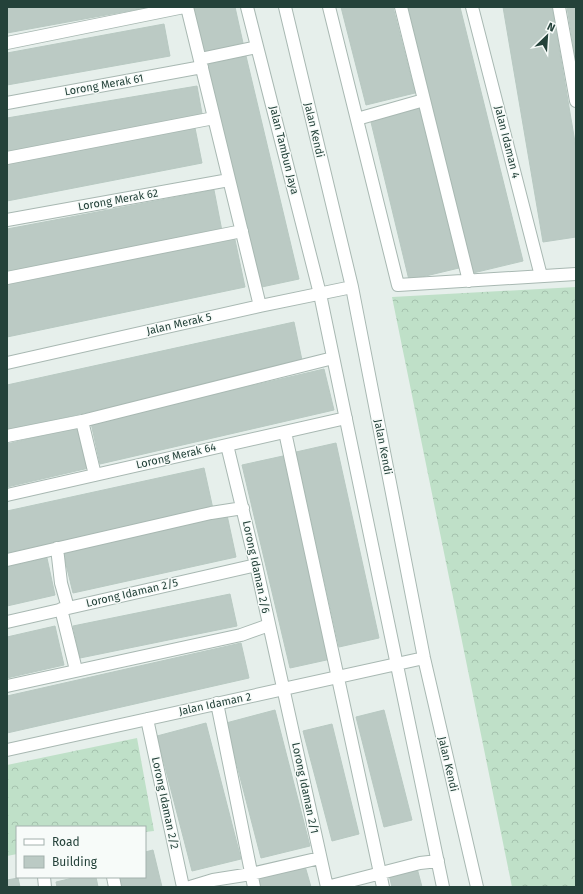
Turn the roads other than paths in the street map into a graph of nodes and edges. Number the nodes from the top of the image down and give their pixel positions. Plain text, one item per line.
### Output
1 (185, 7) edge
2 (247, 7) edge
3 (285, 7) edge
4 (329, 7) edge
5 (401, 7) edge
6 (472, 7) edge
7 (559, 7) edge
8 (7, 43) edge
9 (257, 47) junction
10 (201, 63) junction
11 (424, 100) junction
12 (576, 101) edge
13 (7, 103) edge
14 (214, 118) junction
15 (357, 119) junction
16 (7, 158) edge
17 (229, 180) junction
18 (7, 220) edge
19 (242, 231) junction
20 (576, 274) edge
21 (541, 276) junction
22 (7, 278) edge
23 (469, 281) junction
24 (352, 287) junction
25 (320, 294) junction
26 (260, 306) junction
27 (333, 358) junction
28 (7, 363) edge
29 (346, 418) junction
30 (82, 421) junction
31 (285, 432) junction
32 (7, 436) edge
33 (227, 445) junction
34 (95, 475) junction
35 (7, 495) edge
36 (243, 508) junction
37 (58, 548) junction
38 (7, 560) edge
39 (256, 565) junction
40 (64, 608) junction
41 (7, 622) edge
42 (269, 625) junction
43 (424, 658) junction
44 (397, 664) junction
45 (76, 670) junction
46 (338, 677) junction
47 (7, 686) edge
48 (283, 689) junction
49 (217, 704) junction
50 (147, 719) junction
51 (7, 750) edge
52 (320, 858) junction
53 (438, 861) junction
54 (380, 872) junction
55 (251, 874) junction
56 (183, 887) edge
57 (190, 887) edge
58 (254, 887) edge
59 (327, 887) edge
60 (383, 887) edge
61 (443, 887) edge
62 (477, 887) edge

1 - 8 street
1 - 10 street
2 - 9 street, Jalan Tambun Jaya
3 - 24 street, Jalan Kendi
4 - 15 street
5 - 11 street
6 - 21 street, Jalan Idaman 4
7 - 12 street
9 - 10 street, Lorong Merak 61
9 - 25 street, Jalan Tambun Jaya
10 - 13 street, Lorong Merak 61
10 - 14 street
11 - 15 street
11 - 23 street
14 - 16 street
14 - 17 street
15 - 23 street
17 - 18 street, Lorong Merak 62
17 - 19 street
19 - 22 street
19 - 26 street
20 - 21 street
21 - 23 street
24 - 25 street, Jalan Merak 5
24 - 43 street, Jalan Kendi
25 - 26 street, Jalan Merak 5
25 - 27 street
26 - 28 street, Jalan Merak 5
27 - 29 street
27 - 30 street
29 - 31 street, Lorong Merak 64
29 - 44 street
30 - 32 street
30 - 34 street
31 - 33 street, Lorong Merak 64
31 - 46 street
33 - 34 street, Lorong Merak 64
33 - 36 street, Lorong Idaman 2/6
34 - 35 street, Lorong Merak 64
36 - 37 street
36 - 39 street, Lorong Idaman 2/6
37 - 38 street
37 - 40 street
39 - 40 street, Lorong Idaman 2/5
39 - 42 street, Lorong Idaman 2/6
40 - 41 street, Lorong Idaman 2/5
40 - 45 street
42 - 45 street
42 - 48 street, Lorong Idaman 2/6
43 - 44 street, Jalan Idaman 2
43 - 62 street, Jalan Kendi
44 - 46 street, Jalan Idaman 2
44 - 53 street
45 - 47 street
46 - 48 street, Jalan Idaman 2
46 - 54 street
48 - 49 street, Jalan Idaman 2
48 - 52 street, Lorong Idaman 2/1
49 - 50 street, Jalan Idaman 2
49 - 55 street
50 - 51 street, Jalan Idaman 2
50 - 56 street, Lorong Idaman 2/2
52 - 55 street
52 - 59 street, Lorong Idaman 2/1
53 - 54 street
53 - 61 street
54 - 59 street
54 - 60 street
55 - 57 street
55 - 58 street

